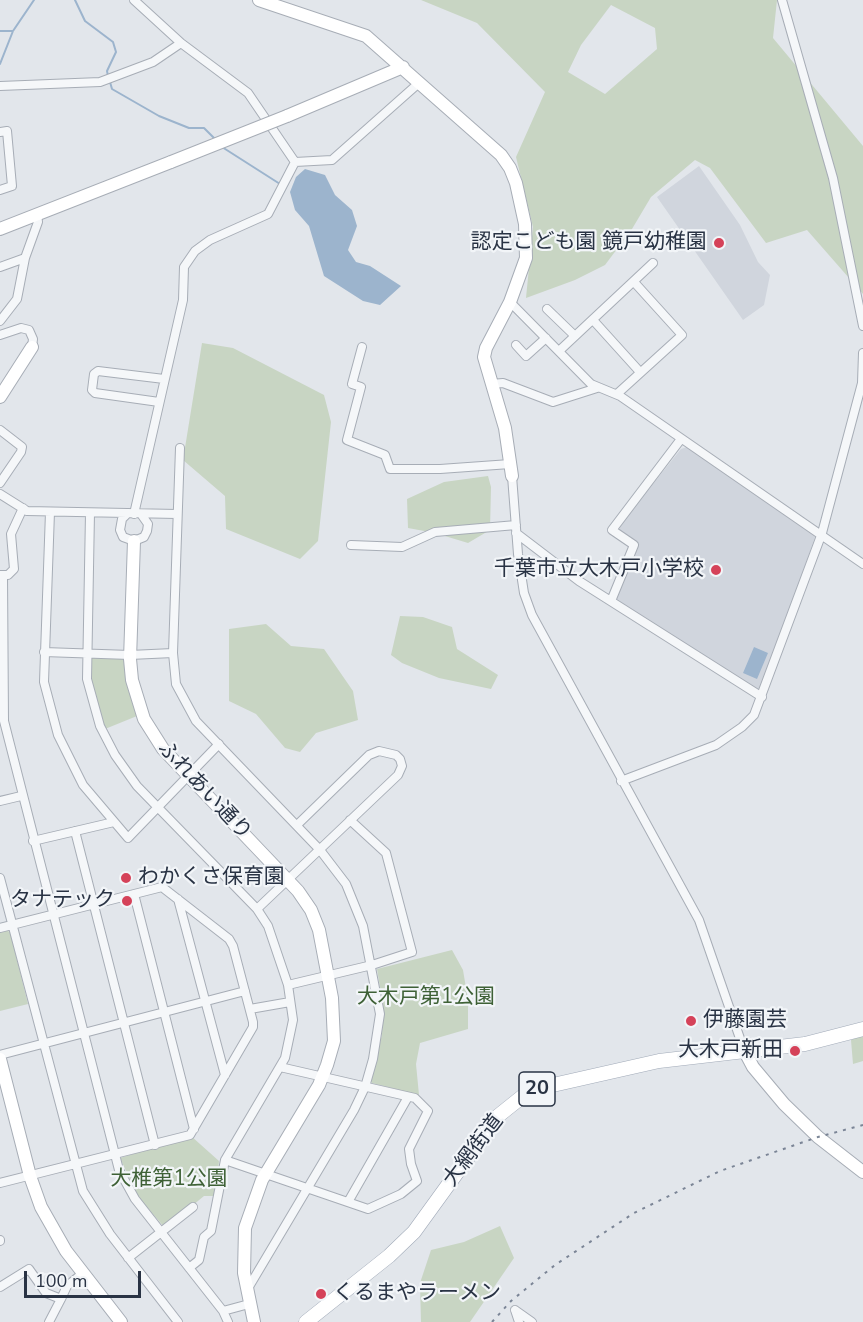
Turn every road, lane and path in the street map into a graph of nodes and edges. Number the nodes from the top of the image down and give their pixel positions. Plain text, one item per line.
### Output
1 (134, 0) edge
2 (259, 0) edge
3 (782, 0) edge
4 (180, 43) junction
5 (403, 67) junction
6 (420, 82) junction
7 (0, 86) edge
8 (0, 132) edge
9 (295, 162) junction
10 (0, 190) edge
11 (35, 214) junction
12 (0, 227) edge
13 (25, 258) junction
14 (653, 263) dead end
15 (0, 267) edge
16 (634, 282) junction
17 (510, 302) junction
18 (547, 309) dead end
19 (593, 320) junction
20 (0, 321) edge
21 (863, 326) edge
22 (0, 334) edge
23 (575, 336) junction
24 (546, 338) junction
25 (516, 345) dead end
26 (32, 347) joint
27 (362, 347) dead end
28 (559, 351) junction
29 (863, 353) edge
30 (640, 372) junction
31 (164, 379) junction
32 (491, 384) junction
33 (597, 388) junction
34 (617, 394) junction
35 (0, 397) edge
36 (159, 402) junction
37 (0, 430) edge
38 (681, 439) junction
39 (180, 448) dead end
40 (511, 470) junction
41 (0, 483) edge
42 (0, 494) edge
43 (23, 508) junction
44 (50, 512) junction
45 (90, 513) junction
46 (134, 514) junction
47 (177, 514) junction
48 (516, 529) junction
49 (822, 533) junction
50 (134, 541) junction
51 (351, 545) dead end
52 (863, 564) edge
53 (1, 575) edge
54 (611, 601) junction
55 (44, 652) junction
56 (86, 653) junction
57 (173, 653) junction
58 (130, 656) junction
59 (1, 695) edge
60 (762, 697) junction
61 (219, 744) junction
62 (188, 776) junction
63 (621, 781) junction
64 (21, 796) junction
65 (0, 801) edge
66 (158, 807) junction
67 (350, 820) junction
68 (114, 822) junction
69 (297, 825) junction
70 (75, 831) junction
71 (33, 841) junction
72 (320, 850) junction
73 (0, 878) edge
74 (289, 879) junction
75 (134, 894) junction
76 (178, 898) junction
77 (93, 905) junction
78 (256, 909) junction
79 (53, 915) junction
80 (12, 925) junction
81 (0, 928) edge
82 (372, 965) junction
83 (328, 975) junction
84 (288, 985) junction
85 (245, 991) junction
86 (205, 1002) junction
87 (290, 1002) junction
88 (250, 1009) junction
89 (165, 1012) junction
90 (124, 1023) junction
91 (863, 1029) edge
92 (83, 1034) junction
93 (43, 1044) junction
94 (744, 1050) junction
95 (0, 1057) edge
96 (280, 1067) junction
97 (225, 1075) junction
98 (322, 1077) junction
99 (365, 1087) junction
100 (408, 1097) junction
101 (194, 1129) junction
102 (155, 1145) junction
103 (114, 1155) junction
104 (225, 1160) junction
105 (74, 1165) junction
106 (863, 1172) edge
107 (265, 1174) junction
108 (30, 1176) junction
109 (0, 1183) edge
110 (307, 1187) junction
111 (348, 1202) junction
112 (193, 1207) dead end
113 (160, 1233) junction
114 (128, 1258) junction
115 (189, 1268) junction
116 (83, 1273) junction
117 (0, 1287) edge
118 (248, 1298) junction
119 (61, 1299) junction
120 (223, 1311) junction
121 (49, 1322) edge
122 (121, 1322) edge
123 (178, 1322) edge
124 (228, 1322) edge
125 (254, 1322) edge
126 (306, 1322) edge
127 (519, 1322) edge
128 (532, 1322) edge

1 - 4 street
2 - 5 street
3 - 21 street
4 - 7 street
4 - 9 street
5 - 6 street
5 - 11 street, bridge
6 - 9 street
6 - 17 street
8 - 10 street
9 - 31 street
11 - 12 street
11 - 13 street
13 - 15 street
13 - 20 street
14 - 16 street
16 - 19 street
16 - 30 street
17 - 24 street
17 - 32 street
18 - 23 street
19 - 23 street
19 - 30 street
22 - 26 street
23 - 28 street
24 - 25 street
24 - 28 street
26 - 35 street
27 - 40 street
28 - 33 street
29 - 49 street
30 - 34 street
31 - 36 street
31 - 36 street
32 - 33 street
32 - 40 street
33 - 34 street
34 - 38 street
36 - 46 street
37 - 41 street
38 - 49 street
38 - 54 street
39 - 47 street
40 - 48 street
42 - 43 street
43 - 44 street
43 - 53 street
44 - 45 street
44 - 55 street
45 - 46 street
45 - 56 street
46 - 47 street
46 - 50 street
46 - 50 street
47 - 57 street
48 - 51 street
48 - 54 street
48 - 63 street
49 - 52 street
49 - 60 street
50 - 58 street, ふれあい通り
53 - 59 street
54 - 60 street
55 - 56 street
55 - 68 street
56 - 58 street
56 - 66 street
57 - 58 street
57 - 61 street
58 - 62 street, ふれあい通り
59 - 64 street
60 - 63 street
61 - 62 street
61 - 69 street
62 - 66 street
62 - 74 street, ふれあい通り
63 - 94 street
64 - 65 street
64 - 71 street
66 - 68 street
66 - 78 street
67 - 69 street
67 - 72 street
67 - 82 street
68 - 70 street
69 - 72 street
70 - 71 street
70 - 77 street
71 - 79 street
72 - 74 street
72 - 82 street
73 - 80 street
74 - 78 street
74 - 83 street, ふれあい通り
75 - 76 street
75 - 77 street
75 - 89 street
76 - 85 street
76 - 86 street
77 - 79 street
77 - 90 street
78 - 84 street
79 - 80 street
79 - 92 street
80 - 81 street
80 - 93 street
82 - 83 street
82 - 99 street
83 - 84 street
83 - 98 street, ふれあい通り
84 - 87 street
85 - 86 street
85 - 88 street
86 - 89 street
86 - 97 street
87 - 88 street
87 - 96 street
88 - 97 street
89 - 90 street
89 - 101 street
90 - 92 street
90 - 102 street
91 - 94 main road, 大網街道 / 20
92 - 93 street
92 - 103 street
93 - 95 street
93 - 105 street
94 - 106 street
94 - 126 main road, 大網街道 / 20
95 - 108 street
96 - 98 street
96 - 104 street
97 - 101 street
98 - 99 street
98 - 107 street, ふれあい通り
99 - 100 street
99 - 110 street
100 - 111 street
100 - 111 street
101 - 102 street
102 - 103 street
103 - 105 street
103 - 113 street
104 - 107 street
104 - 115 street
105 - 108 street
105 - 114 street
107 - 110 street
107 - 118 street, ふれあい通り
108 - 109 street
108 - 116 street
110 - 111 street
110 - 118 street
112 - 113 street
113 - 114 street
113 - 115 street
114 - 123 street
115 - 120 street
116 - 119 street
116 - 122 street
117 - 119 street
118 - 120 street
118 - 125 street, ふれあい通り
119 - 121 street
120 - 124 street
127 - 128 street

